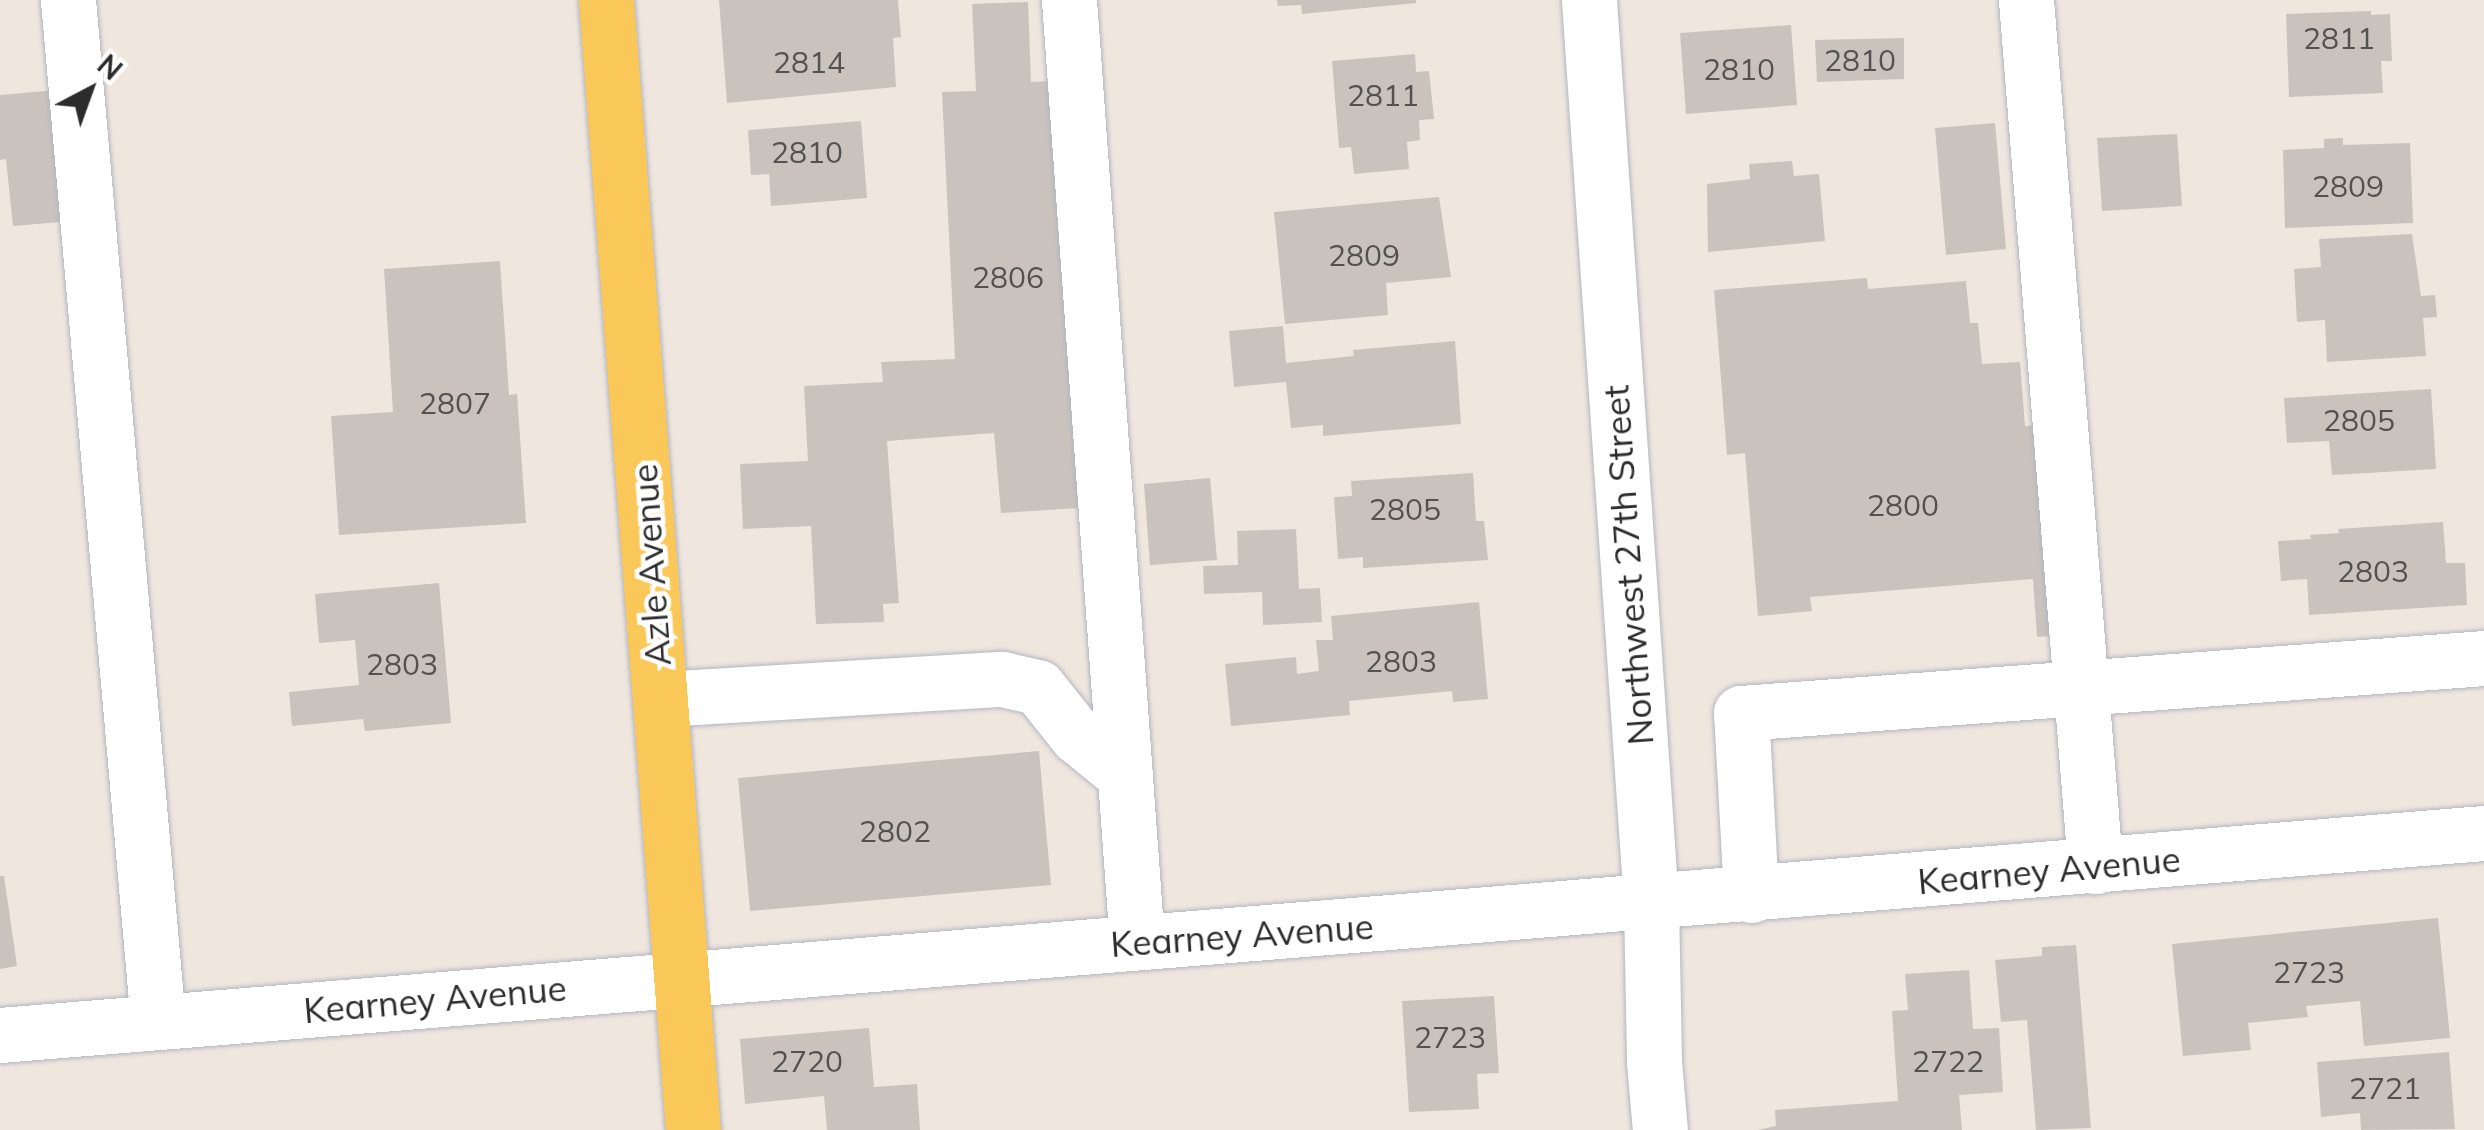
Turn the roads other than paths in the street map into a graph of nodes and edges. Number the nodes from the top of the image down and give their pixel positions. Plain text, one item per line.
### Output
1 (68, 0) edge
2 (606, 0) edge
3 (1069, 0) edge
4 (1589, 0) edge
5 (2026, 0) edge
6 (2484, 658) edge
7 (2079, 690) junction
8 (661, 700) junction
9 (1125, 776) junction
10 (2484, 833) edge
11 (2095, 866) junction
12 (1752, 895) junction
13 (1651, 903) junction
14 (1137, 943) junction
15 (682, 979) junction
16 (158, 1022) junction
17 (0, 1035) edge
18 (693, 1130) edge
19 (1660, 1130) edge

1 - 16 street
2 - 8 main road, Azle Avenue
3 - 9 street
4 - 13 street, Northwest 27th Street
5 - 7 street
6 - 7 street
7 - 11 street
7 - 12 street
8 - 9 street
8 - 15 main road, Azle Avenue
9 - 14 street
10 - 11 street, Kearney Avenue
11 - 12 street, Kearney Avenue
12 - 13 street, Kearney Avenue
13 - 14 street, Kearney Avenue
13 - 19 street, Northwest 27th Street
14 - 15 street, Kearney Avenue
15 - 16 street, Kearney Avenue
15 - 18 main road, Azle Avenue
16 - 17 street, Kearney Avenue

